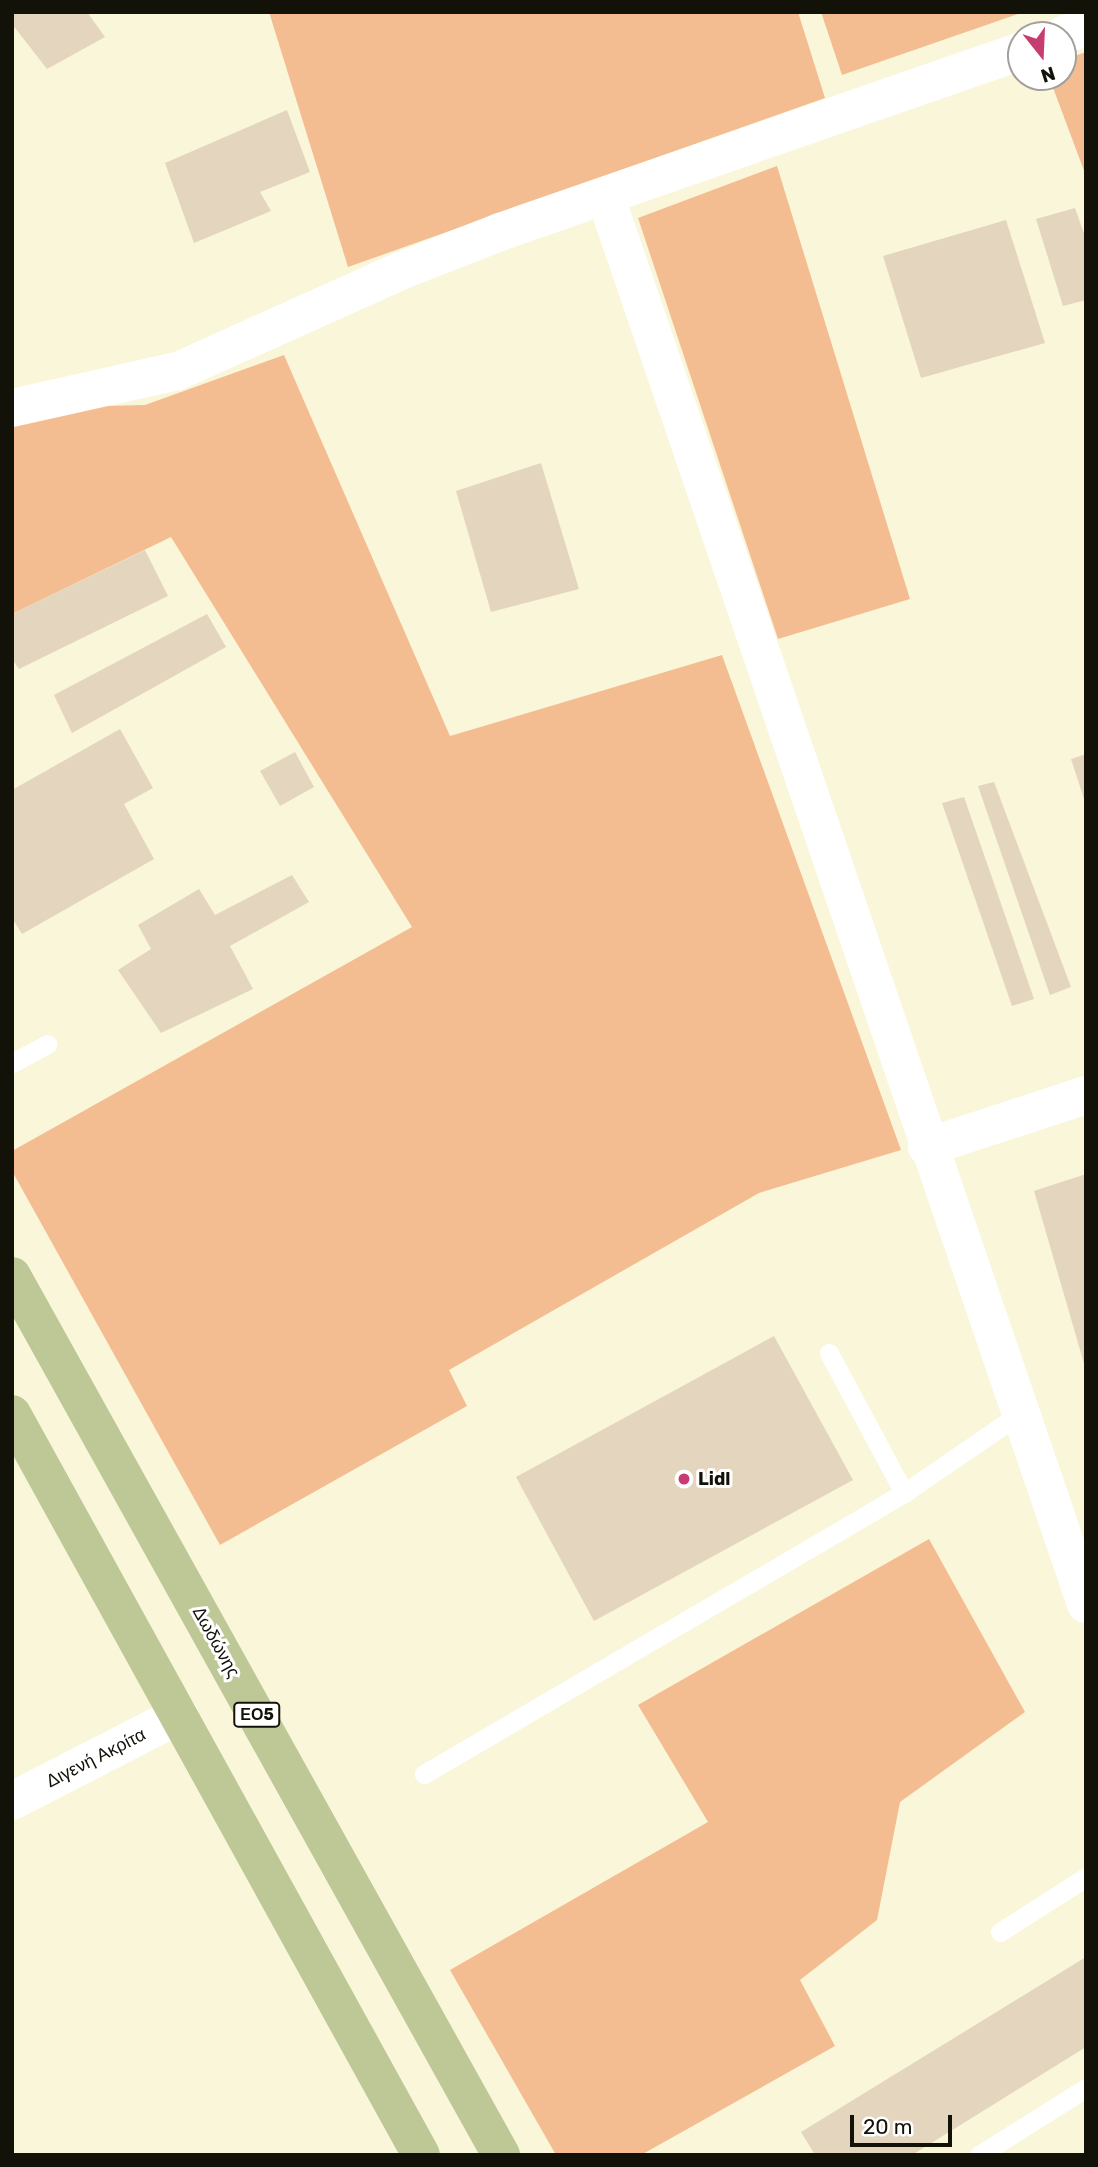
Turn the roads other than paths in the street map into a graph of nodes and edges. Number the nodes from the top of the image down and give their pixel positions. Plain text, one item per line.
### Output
1 (1007, 56) edge
2 (606, 198) junction
3 (12, 408) edge
4 (47, 1044) dead end
5 (12, 1063) edge
6 (1086, 1095) edge
7 (928, 1147) junction
8 (12, 1276) edge
9 (829, 1353) dead end
10 (12, 1414) edge
11 (1018, 1415) junction
12 (904, 1493) junction
13 (1086, 1604) edge
14 (179, 1715) junction
15 (424, 1774) dead end
16 (12, 1801) edge
17 (1086, 1877) edge
18 (1000, 1932) dead end
19 (1086, 2088) edge
20 (421, 2155) edge
21 (501, 2155) edge
22 (979, 2155) edge

1 - 2 street
2 - 3 street
2 - 7 street
4 - 5 lane
6 - 7 street
7 - 11 street
8 - 21 main road, Δωδώνης / ΕΟ5
9 - 12 lane
10 - 14 main road
11 - 12 lane
11 - 13 street
12 - 15 lane
14 - 16 street, Διγενή Ακρίτα
14 - 20 main road
17 - 18 lane
19 - 22 lane

